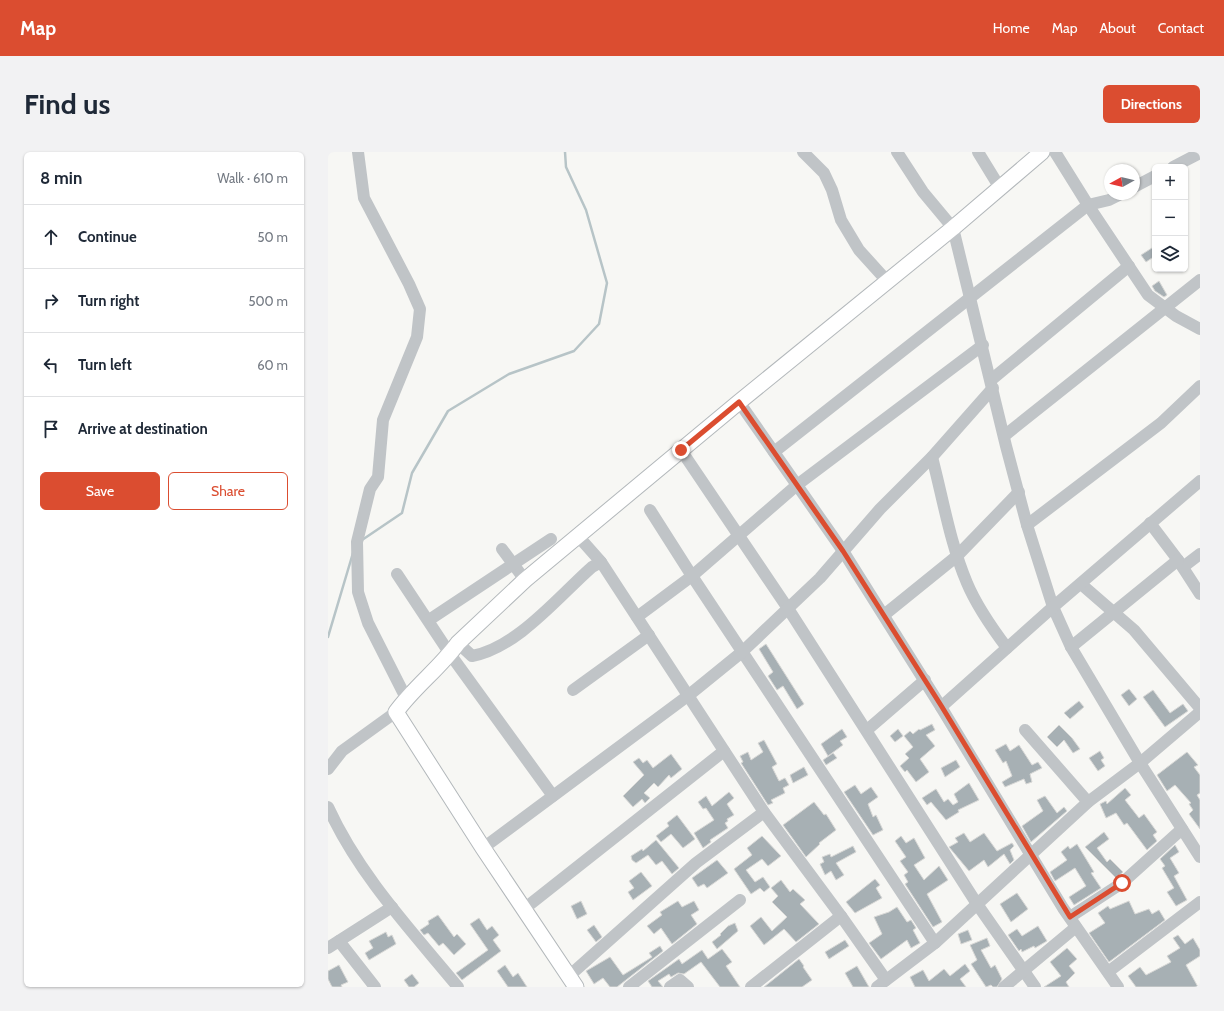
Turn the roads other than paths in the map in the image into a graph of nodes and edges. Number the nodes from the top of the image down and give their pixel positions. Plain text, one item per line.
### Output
1 (358, 152) edge
2 (803, 152) edge
3 (897, 152) edge
4 (978, 152) edge
5 (1042, 152) edge
6 (1055, 152) edge
7 (1200, 153) edge
8 (1179, 164) edge
9 (1152, 178) edge
10 (1140, 184) edge
11 (1000, 188) junction
12 (1109, 200) edge
13 (1088, 205) junction
14 (953, 228) junction
15 (1129, 266) junction
16 (1200, 280) edge
17 (887, 281) junction
18 (971, 297) junction
19 (1166, 308) junction
20 (1200, 329) edge
21 (983, 345) junction
22 (992, 384) junction
23 (1200, 386) edge
24 (739, 402) junction
25 (1004, 436) junction
26 (681, 450) junction
27 (774, 452) junction
28 (932, 457) junction
29 (1200, 481) edge
30 (797, 485) junction
31 (1019, 492) junction
32 (650, 510) dead end
33 (1150, 523) junction
34 (1028, 525) junction
35 (738, 534) junction
36 (578, 536) junction
37 (551, 539) dead end
38 (502, 549) dead end
39 (843, 551) junction
40 (1200, 554) edge
41 (957, 556) junction
42 (601, 562) junction
43 (512, 564) junction
44 (1180, 564) junction
45 (397, 574) dead end
46 (692, 576) junction
47 (525, 580) junction
48 (1081, 584) junction
49 (1200, 594) edge
50 (1053, 607) junction
51 (789, 610) junction
52 (1114, 612) junction
53 (884, 615) junction
54 (637, 616) junction
55 (429, 620) junction
56 (649, 635) junction
57 (1071, 647) junction
58 (454, 648) junction
59 (1007, 648) junction
60 (742, 652) junction
61 (925, 680) junction
62 (574, 690) dead end
63 (689, 695) junction
64 (406, 698) junction
65 (942, 707) junction
66 (1200, 708) edge
67 (396, 712) junction
68 (1200, 712) edge
69 (868, 730) junction
70 (1025, 730) dead end
71 (724, 751) junction
72 (1140, 763) junction
73 (329, 767) edge
74 (554, 796) junction
75 (1088, 802) junction
76 (328, 807) edge
77 (764, 812) junction
78 (1182, 829) junction
79 (483, 848) junction
80 (1032, 854) junction
81 (1200, 857) edge
82 (740, 900) dead end
83 (1200, 902) edge
84 (977, 904) junction
85 (392, 907) junction
86 (524, 909) junction
87 (841, 916) junction
88 (1073, 922) junction
89 (339, 942) junction
90 (935, 942) junction
91 (328, 948) edge
92 (1025, 972) junction
93 (1108, 972) junction
94 (572, 981) edge
95 (881, 983) edge
96 (636, 985) edge
97 (375, 987) edge
98 (458, 987) edge
99 (670, 987) edge
100 (688, 987) edge
101 (751, 987) edge
102 (1004, 987) edge
103 (1035, 987) edge
104 (1118, 987) edge

1 - 64 street
2 - 17 street
3 - 14 street
4 - 11 street
5 - 11 main road
6 - 13 street
7 - 8 street
9 - 10 street
11 - 14 main road
12 - 13 street
13 - 15 street
13 - 18 street
14 - 17 main road
14 - 18 street
15 - 19 street
15 - 22 street
16 - 19 street
17 - 24 main road
18 - 21 street
18 - 27 street
19 - 20 street
19 - 25 street
21 - 22 street
21 - 30 street
22 - 25 street
22 - 28 street
23 - 34 street
24 - 26 main road
24 - 27 street
25 - 31 street
26 - 35 street
26 - 36 main road
27 - 30 street
28 - 39 street
28 - 41 street
29 - 33 street
30 - 35 street
30 - 39 street
31 - 34 street
31 - 41 street
32 - 46 street
33 - 44 street
33 - 48 street
34 - 50 street
35 - 46 street
35 - 51 street
36 - 42 street
36 - 47 main road
37 - 43 street
38 - 43 street
39 - 51 street
39 - 53 street
40 - 44 street
41 - 53 street
41 - 59 street
42 - 54 street
42 - 58 street
43 - 47 street
43 - 55 street
44 - 49 street
44 - 52 street
45 - 55 street
46 - 54 street
46 - 60 street
47 - 58 main road
48 - 50 street
48 - 52 street
50 - 57 street
50 - 59 street
51 - 60 street
51 - 69 street
52 - 57 street
52 - 66 street
53 - 61 street
54 - 56 street
55 - 58 street
56 - 62 street
56 - 63 street
57 - 72 street
58 - 64 main road
58 - 74 street
59 - 65 street
60 - 63 street
60 - 90 street
61 - 65 street
61 - 69 street
63 - 71 street
63 - 74 street
64 - 67 main road
65 - 80 street
67 - 73 street
67 - 79 main road
68 - 72 street
69 - 84 street
70 - 75 street
71 - 77 street
71 - 86 street
72 - 75 street
72 - 78 street
74 - 79 street
75 - 80 street
76 - 85 street
77 - 87 street
77 - 94 street
78 - 81 street
78 - 88 street
79 - 86 main road
80 - 84 street
80 - 88 street
82 - 96 street
83 - 93 street
84 - 90 street
84 - 92 street
85 - 89 street
85 - 98 street
86 - 94 main road
87 - 95 street
87 - 101 street
88 - 92 street
88 - 93 street
89 - 91 street
89 - 97 street
90 - 95 street
92 - 102 street
92 - 103 street
93 - 104 street
99 - 100 street

